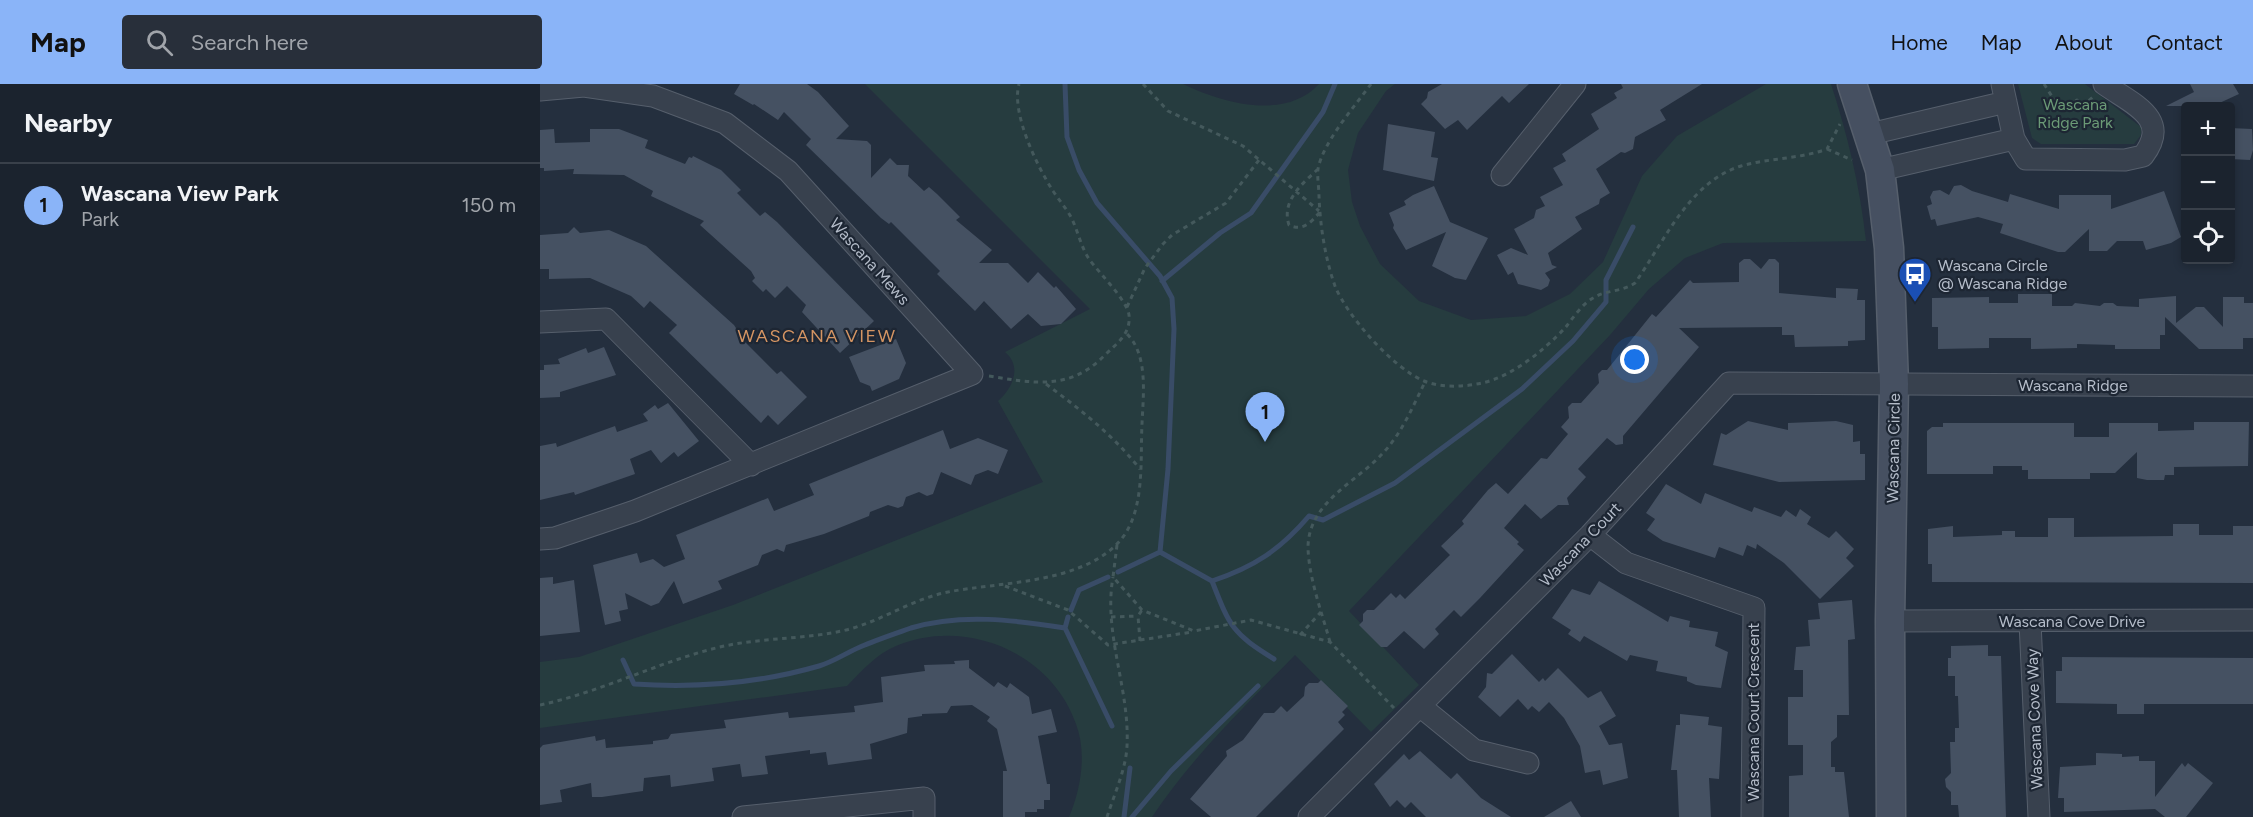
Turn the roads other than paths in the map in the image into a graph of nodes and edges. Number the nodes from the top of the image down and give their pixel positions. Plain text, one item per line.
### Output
1 (1575, 84) edge
2 (1852, 84) edge
3 (2105, 85) edge
4 (540, 90) edge
5 (2004, 93) edge
6 (1870, 134) junction
7 (2014, 139) junction
8 (1880, 170) junction
9 (1502, 175) dead end
10 (540, 322) edge
11 (1894, 384) junction
12 (2253, 386) edge
13 (751, 465) junction
14 (1590, 536) junction
15 (540, 539) edge
16 (2253, 620) edge
17 (1890, 621) junction
18 (2030, 622) junction
19 (1412, 713) junction
20 (1528, 763) dead end
21 (743, 817) edge
22 (924, 817) edge
23 (1309, 817) edge
24 (1752, 817) edge
25 (1891, 817) edge
26 (2038, 817) edge

1 - 9 street
2 - 6 street, Wascana Circle
3 - 7 street
4 - 13 street, Wascana Mews
5 - 6 street
5 - 7 street
6 - 8 street, Wascana Circle
7 - 8 street
8 - 11 street, Wascana Circle
10 - 13 street
11 - 12 street, Wascana Ridge
11 - 14 street, Wascana Court
11 - 17 street, Wascana Circle
13 - 15 street
14 - 19 street, Wascana Court
14 - 24 street, Wascana Court Crescent
16 - 18 street, Wascana Cove Drive
17 - 18 street, Wascana Cove Drive
17 - 25 street, Wascana Circle
18 - 26 street, Wascana Cove Way
19 - 20 street
19 - 23 street, Wascana Court
21 - 22 street

